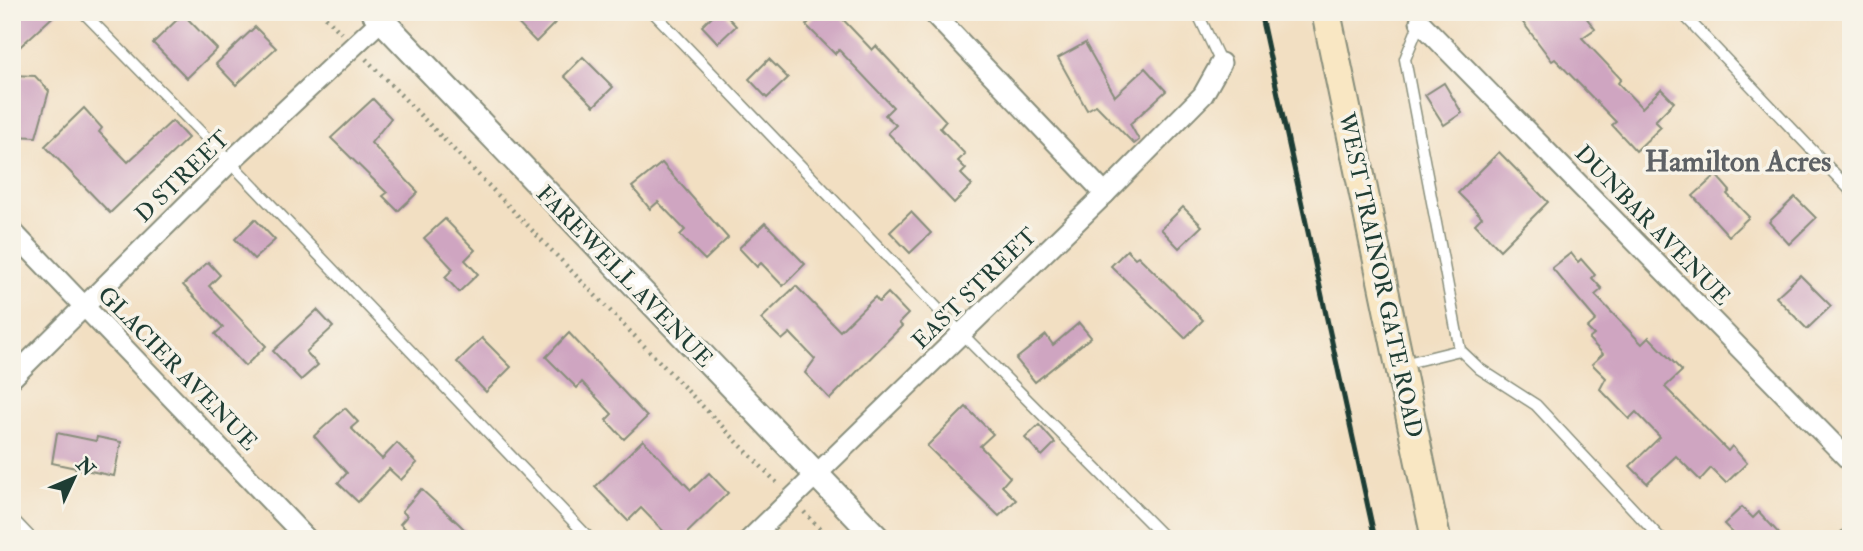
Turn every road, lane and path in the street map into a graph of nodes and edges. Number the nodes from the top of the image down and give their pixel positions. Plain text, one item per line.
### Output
1 (83, 12) edge
2 (321, 12) edge
3 (653, 12) edge
4 (932, 12) edge
5 (1197, 12) edge
6 (1326, 12) edge
7 (1681, 12) edge
8 (382, 15) edge
9 (1420, 22) joint
10 (355, 47) junction
11 (1221, 63) joint
12 (230, 162) junction
13 (1851, 191) edge
14 (1105, 194) junction
15 (12, 231) edge
16 (86, 306) junction
17 (962, 334) junction
18 (1460, 350) junction
19 (1401, 364) junction
20 (12, 377) edge
21 (1851, 462) edge
22 (814, 475) junction
23 (791, 498) junction
24 (12, 518) edge
25 (32, 539) edge
26 (307, 539) edge
27 (590, 539) edge
28 (750, 539) edge
29 (831, 539) edge
30 (878, 539) edge
31 (1166, 539) edge
32 (1436, 539) edge
33 (1661, 539) edge

1 - 12 lane
2 - 10 path
3 - 17 lane
4 - 14 street
5 - 11 lane
6 - 19 main road, WEST TRAINOR GATE ROAD
7 - 13 lane
8 - 10 street, D STREET
8 - 22 street, FAREWELL AVENUE
9 - 18 lane
9 - 21 street, DUNBAR AVENUE
10 - 12 street, D STREET
10 - 23 path
11 - 14 street, EAST STREET
12 - 16 street, D STREET
12 - 27 lane
14 - 17 street, EAST STREET
15 - 16 street, GLACIER AVENUE
16 - 20 street, D STREET
16 - 26 street, GLACIER AVENUE
17 - 22 street, EAST STREET
17 - 31 lane
18 - 19 lane
18 - 33 lane
19 - 32 main road, WEST TRAINOR GATE ROAD
22 - 23 street, EAST STREET
22 - 30 street, FAREWELL AVENUE
23 - 28 street, EAST STREET
23 - 29 path
24 - 25 lane

